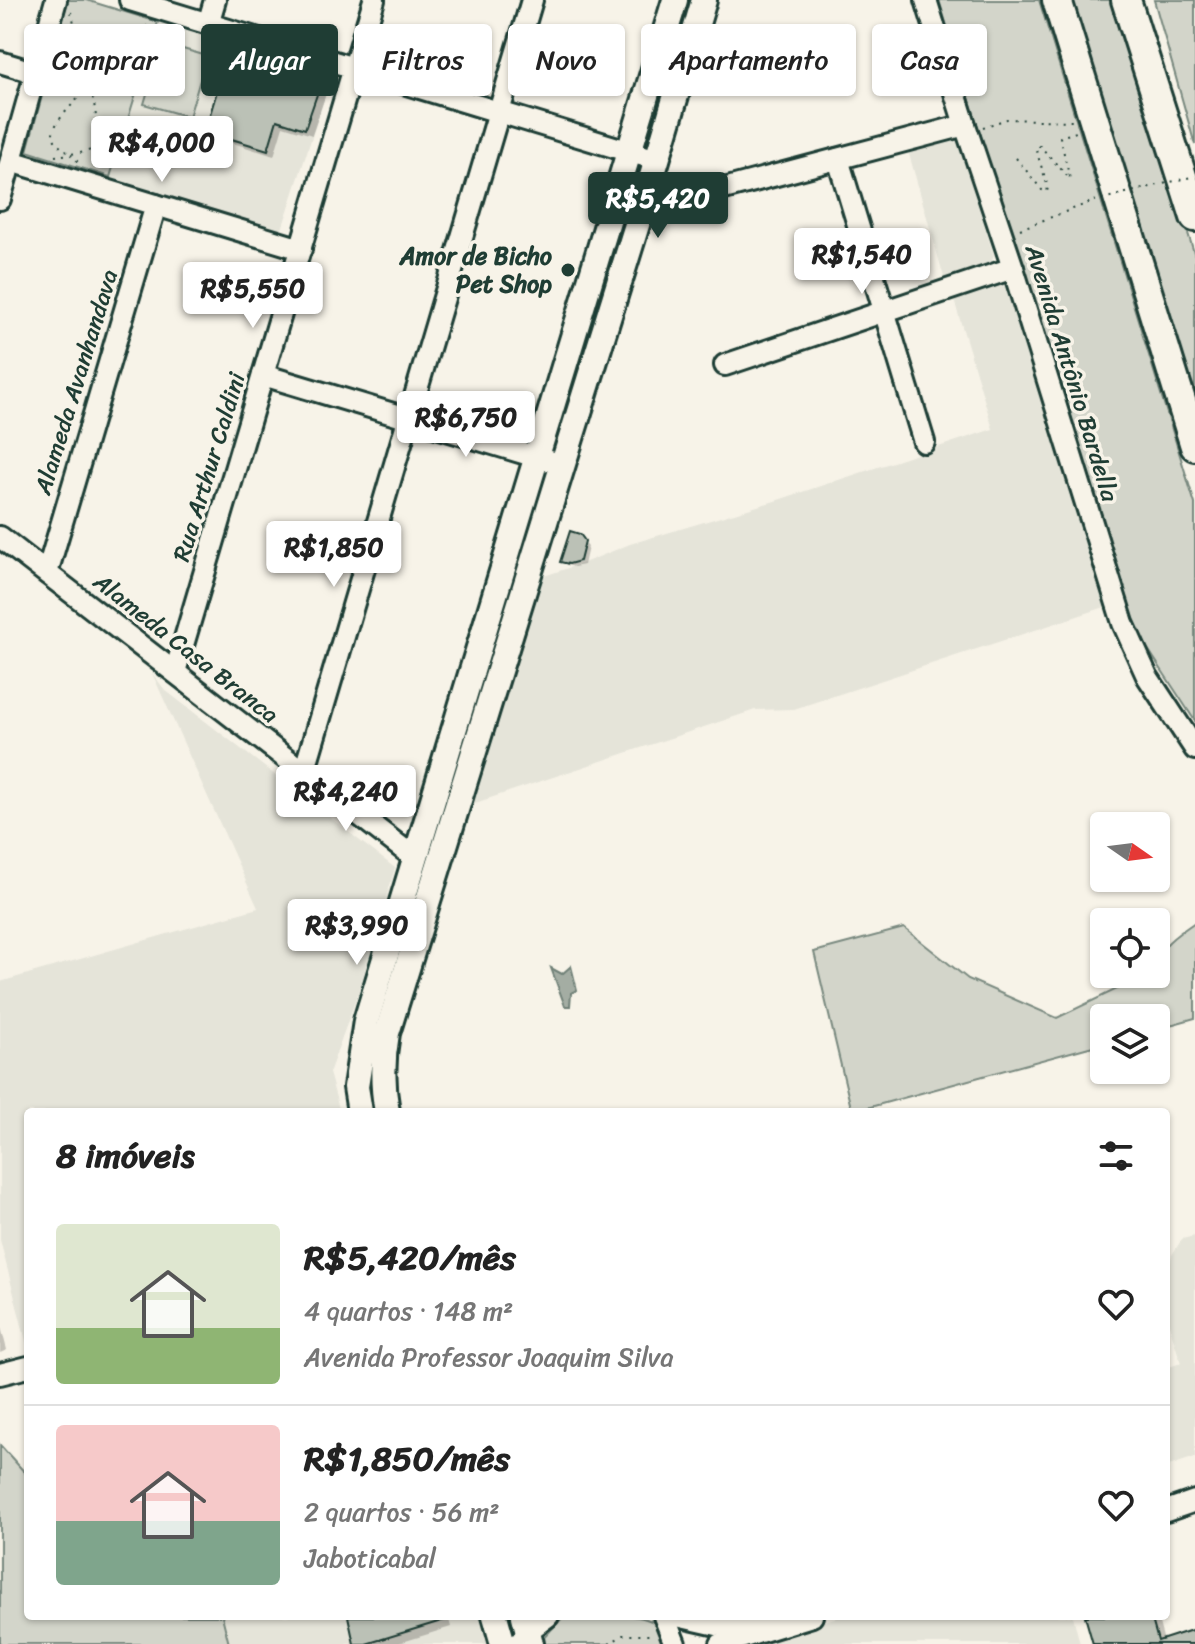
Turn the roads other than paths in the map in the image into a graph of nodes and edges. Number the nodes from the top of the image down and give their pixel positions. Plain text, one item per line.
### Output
1 (56, 0) edge
2 (130, 0) edge
3 (215, 0) edge
4 (374, 0) edge
5 (532, 0) edge
6 (675, 0) edge
7 (704, 0) edge
8 (926, 0) edge
9 (1057, 0) edge
10 (1126, 0) edge
11 (1140, 0) edge
12 (49, 24) edge
13 (208, 24) joint
14 (367, 24) edge
15 (0, 62) edge
16 (338, 63) edge
17 (354, 68) joint
18 (24, 73) edge
19 (29, 96) edge
20 (446, 96) edge
21 (499, 112) junction
22 (965, 125) junction
23 (1165, 129) junction
24 (630, 151) junction
25 (838, 159) junction
26 (657, 160) junction
27 (11, 161) junction
28 (0, 199) edge
29 (156, 205) junction
30 (641, 211) junction
31 (1195, 217) edge
32 (301, 249) junction
33 (1013, 268) junction
34 (886, 311) junction
35 (725, 365) dead end
36 (263, 375) junction
37 (408, 418) junction
38 (924, 442) dead end
39 (1195, 446) edge
40 (538, 457) junction
41 (563, 465) junction
42 (0, 537) edge
43 (47, 573) junction
44 (175, 672) junction
45 (1195, 749) edge
46 (304, 772) junction
47 (416, 859) junction
48 (385, 1101) edge
49 (359, 1108) edge
50 (24, 1368) edge
51 (0, 1374) edge
52 (1195, 1487) edge
53 (1170, 1495) edge
54 (1195, 1501) edge
55 (1170, 1510) edge
56 (496, 1620) edge
57 (543, 1620) edge
58 (746, 1620) edge
59 (799, 1620) edge
60 (672, 1627) edge
61 (526, 1634) edge
62 (503, 1644) edge
63 (721, 1644) edge

1 - 12 street
2 - 13 street
3 - 13 street
4 - 14 street, Rua Arthur Caldini
5 - 21 street
6 - 24 main road
7 - 26 main road
8 - 22 street, Avenida Antônio Bardella
9 - 39 highway
10 - 23 highway
11 - 23 highway
15 - 18 street
16 - 17 street
17 - 32 street, Rua Arthur Caldini
19 - 27 street
20 - 21 street
21 - 24 street
21 - 37 street
22 - 25 street
22 - 33 street, Avenida Antônio Bardella
23 - 31 highway
24 - 26 street
24 - 40 main road
25 - 30 street
25 - 34 street
26 - 30 main road
27 - 28 street
27 - 29 street
29 - 32 street
29 - 43 street, Alameda Avanhandava
30 - 41 main road
32 - 36 street, Rua Arthur Caldini
33 - 34 street
33 - 45 street, Avenida Antônio Bardella
34 - 35 street
34 - 38 street
36 - 37 street
36 - 44 street, Rua Arthur Caldini
37 - 40 street
37 - 46 street
40 - 41 street
40 - 47 main road
41 - 48 main road
42 - 43 street, Alameda Casa Branca
43 - 44 street, Alameda Casa Branca
44 - 46 street, Alameda Casa Branca
46 - 47 street, Alameda Casa Branca
47 - 49 main road
50 - 51 street
52 - 53 street
54 - 55 street
56 - 62 main road
57 - 61 street
58 - 60 street
59 - 63 street

